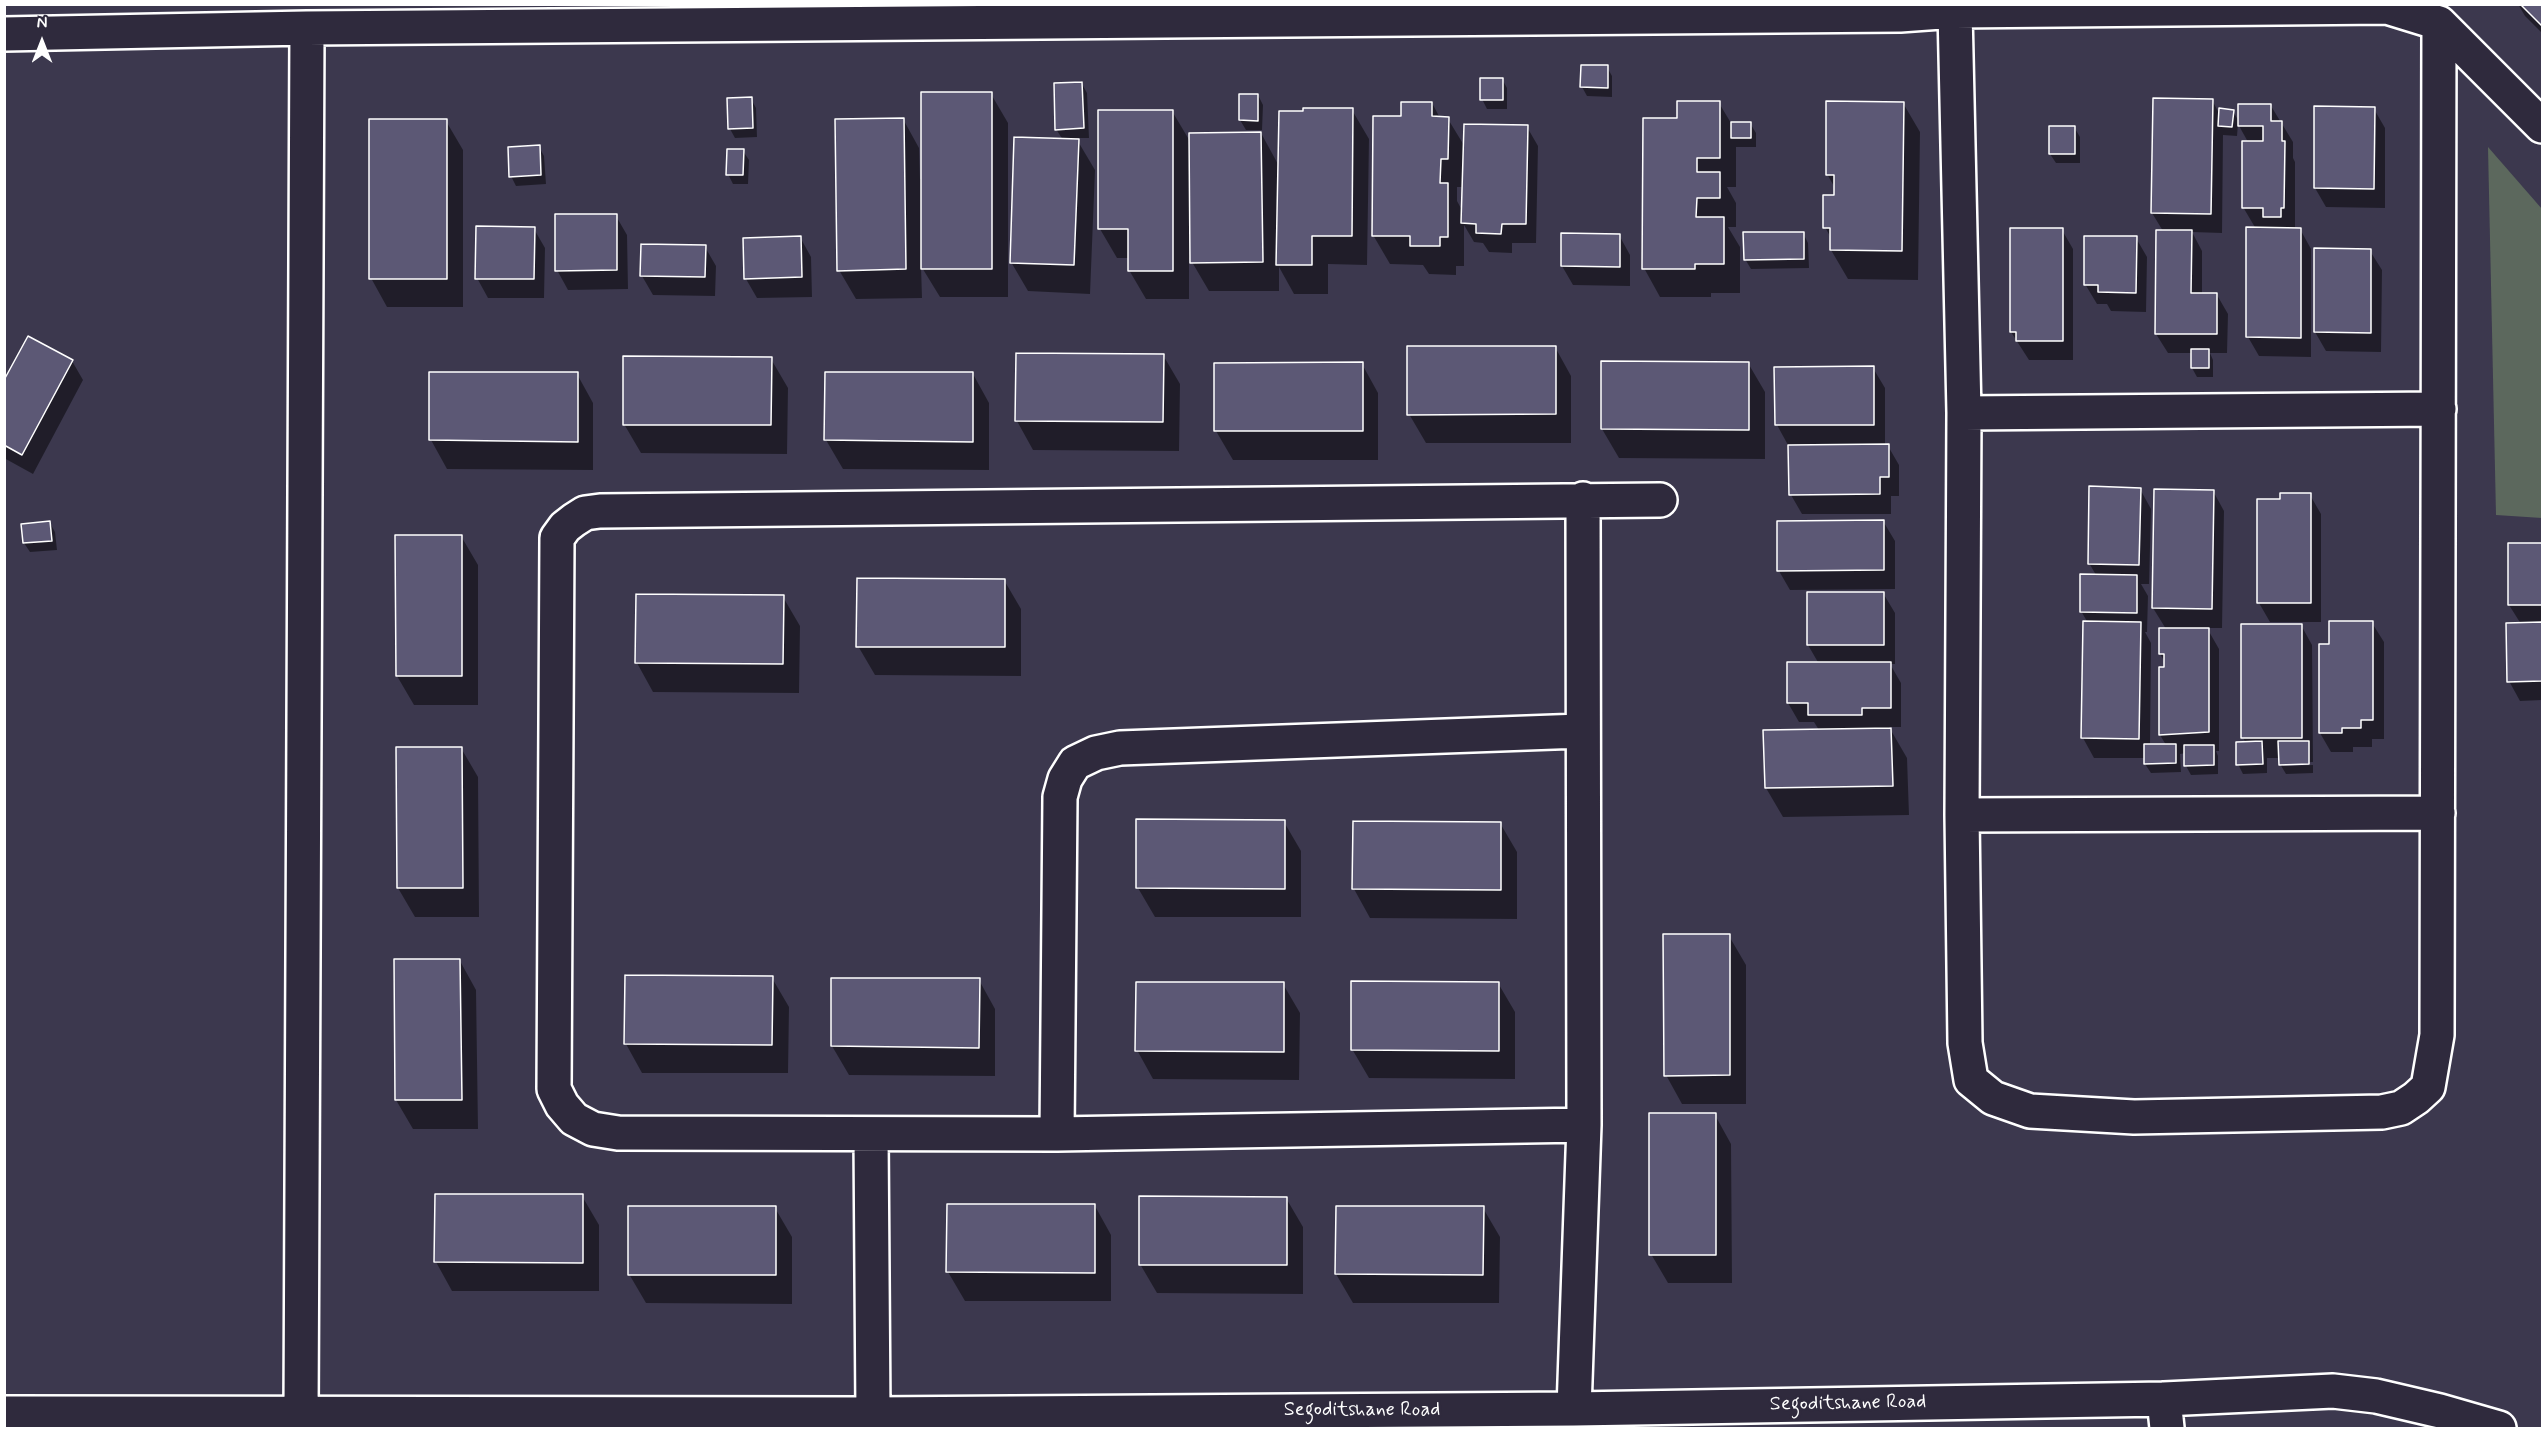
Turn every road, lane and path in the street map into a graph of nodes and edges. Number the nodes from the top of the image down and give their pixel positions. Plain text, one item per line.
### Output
1 (1900, 10) edge
2 (1954, 11) junction
3 (1071, 13) edge
4 (2439, 23) junction
5 (307, 28) junction
6 (4, 34) edge
7 (2542, 126) edge
8 (2439, 409) junction
9 (1964, 413) junction
10 (1582, 499) junction
11 (1660, 500) dead end
12 (1581, 731) junction
13 (2438, 813) junction
14 (1962, 815) junction
15 (1584, 1125) junction
16 (1057, 1134) junction
17 (871, 1135) junction
18 (1574, 1410) junction
19 (4, 1413) edge
20 (301, 1414) junction
21 (873, 1414) junction
22 (2165, 1414) edge
23 (2499, 1428) edge

1 - 2 street
1 - 3 street
2 - 4 street
2 - 9 street
3 - 5 street
4 - 7 street
4 - 8 street
5 - 6 street
5 - 20 street
8 - 9 street
8 - 13 street
9 - 14 street
10 - 11 street
10 - 12 street
10 - 17 street
12 - 15 street
12 - 16 street
13 - 14 street
13 - 14 street
15 - 16 street
15 - 18 street
16 - 17 street
17 - 21 street
18 - 21 street, Segoditshane Road
18 - 22 street, Segoditshane Road
19 - 20 street, Segoditshane Road
20 - 21 street, Segoditshane Road
22 - 23 street, Segoditshane Road

